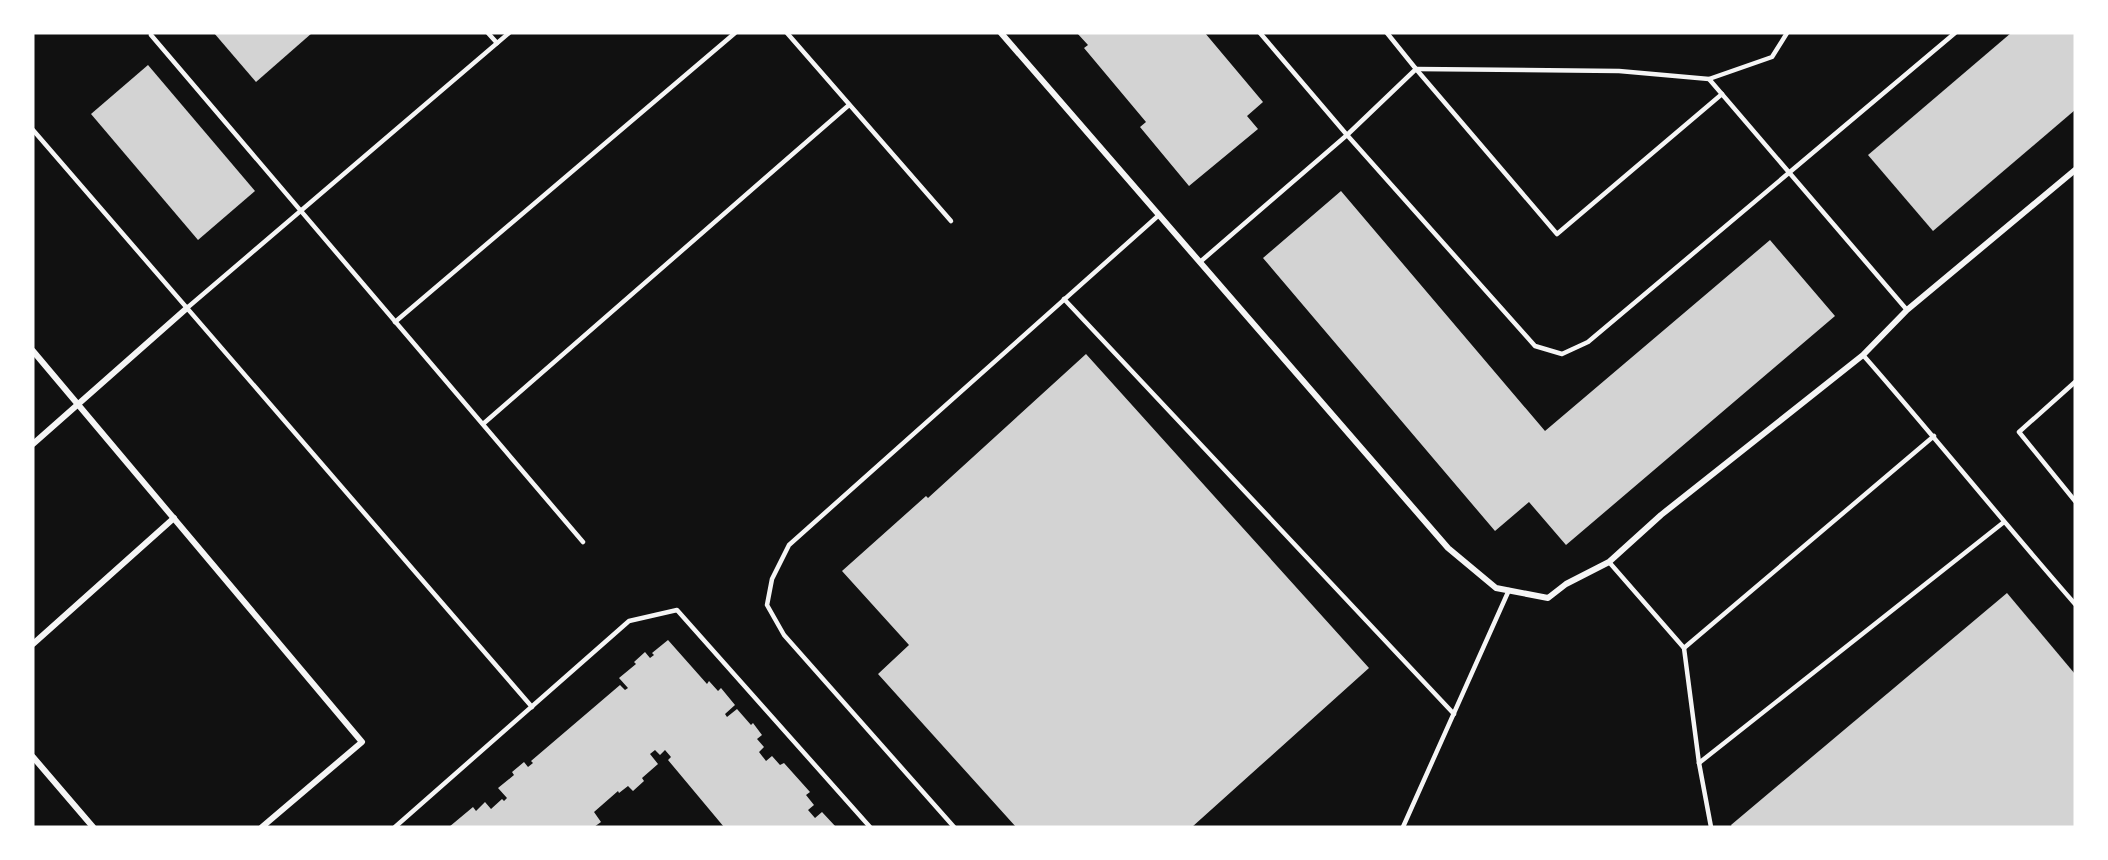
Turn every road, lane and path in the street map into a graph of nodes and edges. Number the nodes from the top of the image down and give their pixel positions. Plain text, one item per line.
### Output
1 (488, 33) edge
2 (509, 33) edge
3 (735, 33) edge
4 (787, 33) edge
5 (1001, 33) edge
6 (1260, 33) edge
7 (1388, 33) edge
8 (1787, 33) edge
9 (1955, 33) edge
10 (151, 35) dead end
11 (497, 43) junction
12 (1416, 69) junction
13 (1708, 80) junction
14 (1722, 94) junction
15 (849, 105) junction
16 (33, 130) edge
17 (1347, 135) junction
18 (2075, 170) edge
19 (1790, 174) junction
20 (301, 211) junction
21 (1159, 215) junction
22 (951, 221) dead end
23 (1200, 262) junction
24 (1064, 299) junction
25 (188, 308) junction
26 (1907, 310) junction
27 (396, 322) junction
28 (33, 351) edge
29 (1863, 355) junction
30 (2075, 382) edge
31 (78, 404) junction
32 (483, 424) junction
33 (1934, 436) junction
34 (33, 444) edge
35 (2075, 501) edge
36 (174, 518) junction
37 (2004, 522) junction
38 (583, 542) dead end
39 (1609, 562) junction
40 (1509, 590) junction
41 (2075, 604) edge
42 (33, 644) edge
43 (1684, 648) junction
44 (532, 707) junction
45 (1454, 714) junction
46 (33, 757) edge
47 (1699, 763) junction
48 (93, 827) edge
49 (262, 827) edge
50 (395, 827) edge
51 (870, 827) edge
52 (954, 827) edge
53 (1403, 827) edge
54 (1711, 827) edge

1 - 11 lane
2 - 11 lane
3 - 27 lane
4 - 15 lane
5 - 21 street
6 - 17 lane
7 - 12 lane
8 - 13 lane
9 - 19 lane
10 - 20 lane
11 - 20 lane
12 - 13 lane
12 - 14 lane
12 - 17 lane
13 - 14 lane
14 - 19 lane
15 - 22 lane
15 - 32 lane
16 - 25 lane
17 - 19 lane
17 - 23 lane
18 - 26 street
19 - 26 lane
20 - 25 lane
20 - 27 lane
21 - 23 street
21 - 24 lane
23 - 40 street
24 - 45 lane
24 - 52 lane
25 - 31 street
25 - 44 lane
26 - 29 street
27 - 32 lane
28 - 31 street
29 - 33 lane
29 - 39 street
30 - 35 lane
31 - 34 street
31 - 36 street
32 - 38 lane
33 - 37 lane
33 - 43 lane
36 - 42 street
36 - 49 street
37 - 41 lane
37 - 47 lane
39 - 40 street
39 - 43 lane
40 - 45 lane
43 - 47 lane
44 - 50 lane
44 - 51 lane
45 - 53 lane
46 - 48 street
47 - 54 lane

